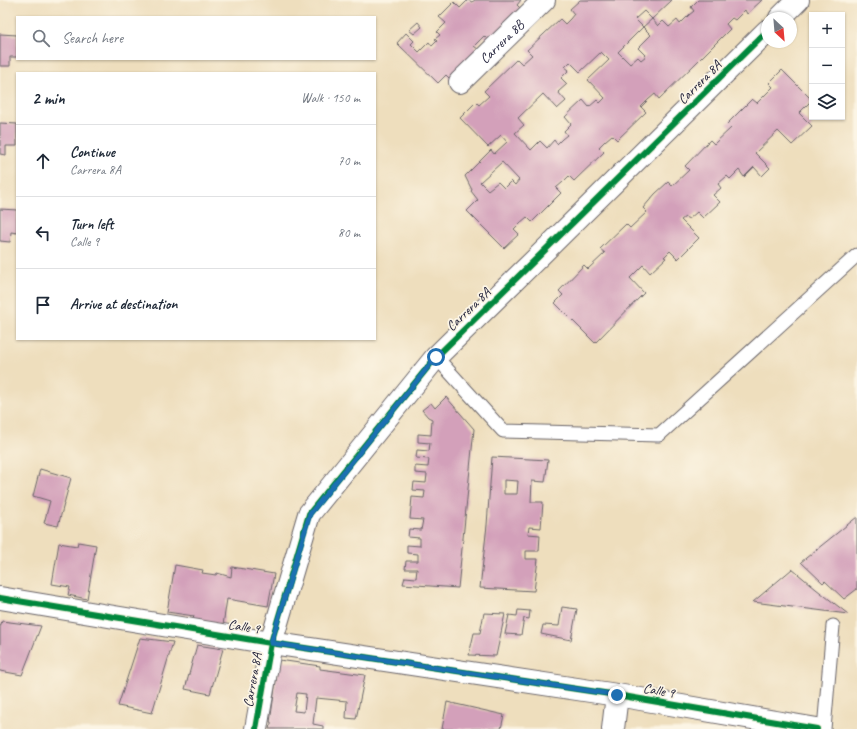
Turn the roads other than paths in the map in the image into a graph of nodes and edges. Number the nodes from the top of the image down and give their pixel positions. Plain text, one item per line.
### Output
1 (544, 0) edge
2 (798, 0) edge
3 (786, 12) edge
4 (761, 37) edge
5 (460, 82) dead end
6 (857, 255) edge
7 (436, 357) junction
8 (0, 598) edge
9 (833, 626) dead end
10 (271, 643) junction
11 (617, 695) junction
12 (256, 729) edge
13 (613, 729) edge
14 (817, 729) edge
15 (824, 729) edge

1 - 5 street, Carrera 8B
2 - 3 street
4 - 7 street, Carrera 8A
6 - 7 lane
7 - 10 street, Carrera 8A
8 - 10 street, Calle 9
9 - 15 lane
10 - 11 street, Calle 9
10 - 12 street, Carrera 8A
11 - 13 street
11 - 14 street, Calle 9

